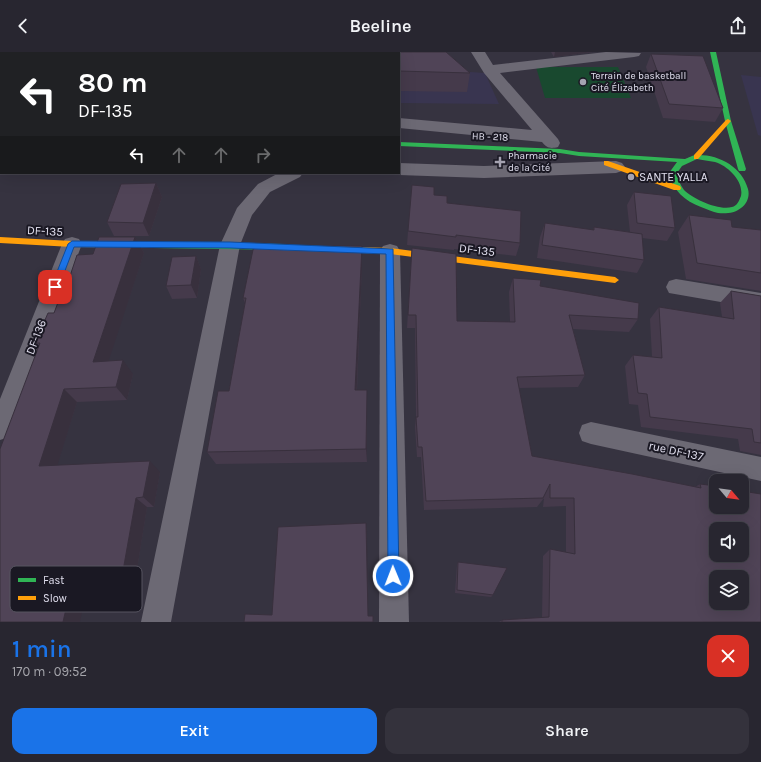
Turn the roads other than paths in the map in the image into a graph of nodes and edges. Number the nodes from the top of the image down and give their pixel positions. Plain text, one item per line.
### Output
1 (478, 52) edge
2 (713, 52) edge
3 (634, 53) dead end
4 (489, 70) junction
5 (728, 121) junction
6 (400, 124) edge
7 (547, 137) junction
8 (400, 144) edge
9 (560, 151) junction
10 (579, 154) junction
11 (696, 157) junction
12 (682, 160) junction
13 (616, 167) junction
14 (400, 169) edge
15 (292, 174) edge
16 (677, 188) junction
17 (750, 207) dead end
18 (0, 240) edge
19 (72, 244) junction
20 (230, 245) junction
21 (291, 247) edge
22 (322, 248) edge
23 (390, 251) junction
24 (615, 280) dead end
25 (676, 287) dead end
26 (761, 301) edge
27 (2, 419) edge
28 (591, 432) dead end
29 (761, 469) edge
30 (156, 622) edge
31 (394, 622) edge

1 - 4 street
2 - 5 street
3 - 4 street
4 - 7 street
5 - 11 street
5 - 11 street, HB - 218
6 - 7 street
7 - 9 street
8 - 9 street, HB - 218
9 - 10 street, HB - 218
10 - 12 street, HB - 218
10 - 13 street, HB - 218
11 - 12 street, HB - 218
12 - 16 street
13 - 14 street
13 - 16 street, HB - 218
15 - 20 street
16 - 17 street
18 - 19 street, DF-135 / DF-135
19 - 20 street, DF-135 / DF-135
19 - 27 street, DF-136 / DF-136
20 - 21 street, DF-135 / DF-135
20 - 30 street
22 - 23 street, DF-135 / DF-135
23 - 24 street, DF-135 / DF-135
23 - 31 street
25 - 26 street
28 - 29 street, rue DF-137

